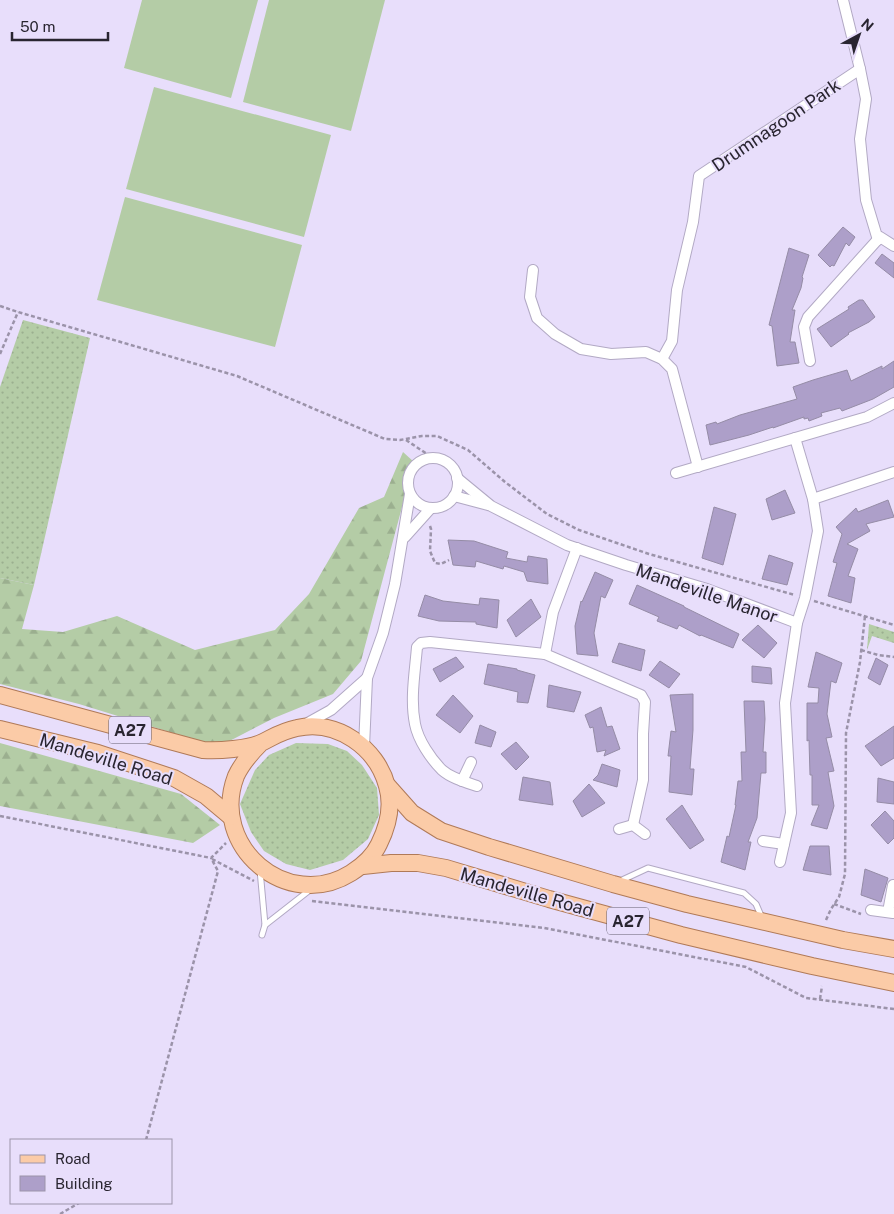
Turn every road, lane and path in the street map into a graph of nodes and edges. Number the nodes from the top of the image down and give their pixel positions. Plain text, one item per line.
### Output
1 (843, 0) edge
2 (860, 69) junction
3 (878, 240) junction
4 (894, 246) edge
5 (533, 270) dead end
6 (0, 306) edge
7 (18, 312) junction
8 (0, 354) edge
9 (662, 359) junction
10 (810, 361) dead end
11 (894, 403) edge
12 (794, 438) junction
13 (404, 440) junction
14 (433, 458) junction
15 (698, 467) junction
16 (894, 472) edge
17 (676, 473) dead end
18 (457, 478) junction
19 (410, 494) junction
20 (454, 496) junction
21 (813, 499) junction
22 (491, 506) junction
23 (431, 508) junction
24 (421, 519) junction
25 (404, 537) junction
26 (577, 548) junction
27 (449, 560) dead end
28 (805, 598) junction
29 (865, 616) junction
30 (797, 624) junction
31 (894, 625) edge
32 (861, 650) junction
33 (545, 654) junction
34 (894, 657) edge
35 (367, 678) junction
36 (0, 695) edge
37 (299, 727) junction
38 (0, 729) edge
39 (261, 743) junction
40 (364, 747) junction
41 (471, 762) dead end
42 (462, 781) junction
43 (388, 786) junction
44 (477, 786) dead end
45 (0, 816) edge
46 (232, 817) junction
47 (633, 825) junction
48 (619, 829) dead end
49 (236, 834) junction
50 (645, 834) dead end
51 (763, 841) dead end
52 (784, 844) junction
53 (211, 858) junction
54 (780, 862) dead end
55 (363, 866) junction
56 (260, 867) junction
57 (261, 884) junction
58 (612, 884) junction
59 (315, 885) junction
60 (893, 885) dead end
61 (298, 899) junction
62 (834, 904) junction
63 (871, 910) joint
64 (891, 913) edge
65 (826, 920) dead end
66 (763, 921) junction
67 (265, 925) junction
68 (262, 935) dead end
69 (894, 949) edge
70 (894, 983) edge
71 (822, 986) dead end
72 (820, 999) junction
73 (894, 1010) edge
74 (146, 1139) edge
75 (77, 1204) edge
76 (60, 1214) edge

1 - 2 street, Drumnagoon Park
2 - 3 street, Drumnagoon Park
2 - 9 street, Drumnagoon Park
3 - 4 street
3 - 10 street
5 - 9 street
6 - 7 path
7 - 8 path
7 - 13 path
9 - 15 street
11 - 12 street
12 - 15 street
12 - 21 street
13 - 14 path
13 - 28 path
14 - 18 street, Mandeville Manor
14 - 19 street
15 - 17 street
16 - 21 street
18 - 20 street
18 - 22 street, Mandeville Manor
19 - 23 street
19 - 25 street
20 - 22 street, Mandeville Manor
20 - 23 street
21 - 28 street
22 - 26 street, Mandeville Manor
23 - 24 street
24 - 25 street
24 - 27 path
25 - 35 street
26 - 30 street, Mandeville Manor
26 - 33 street
28 - 29 path
28 - 30 street
29 - 31 path
29 - 32 path
30 - 52 street, Mandeville Manor
32 - 34 path
32 - 62 path
33 - 42 street
33 - 47 street
35 - 37 street
35 - 40 street
36 - 39 main road, Mandeville Road / A27
37 - 39 main road, A27
37 - 40 main road, A27
38 - 46 main road, Mandeville Road / A27
39 - 46 main road, A27
40 - 43 main road, A27
41 - 42 street
42 - 44 street
43 - 55 main road, A27
43 - 58 main road, Mandeville Road / A27
45 - 53 path
46 - 49 main road, A27
47 - 48 street
47 - 50 street
49 - 53 path
49 - 56 main road, A27
51 - 52 street
52 - 54 street, Mandeville Manor
53 - 57 path
53 - 74 path
55 - 59 main road, A27
55 - 70 main road, Mandeville Road / A27
56 - 57 lane
56 - 59 main road, A27
57 - 67 lane
58 - 66 main road, Mandeville Road / A27
58 - 66 lane
59 - 61 lane
60 - 64 street
61 - 67 lane
61 - 72 path
62 - 63 path
62 - 65 path
63 - 64 street
66 - 69 main road, Mandeville Road / A27
67 - 68 lane
71 - 72 path
72 - 73 path
75 - 76 path

